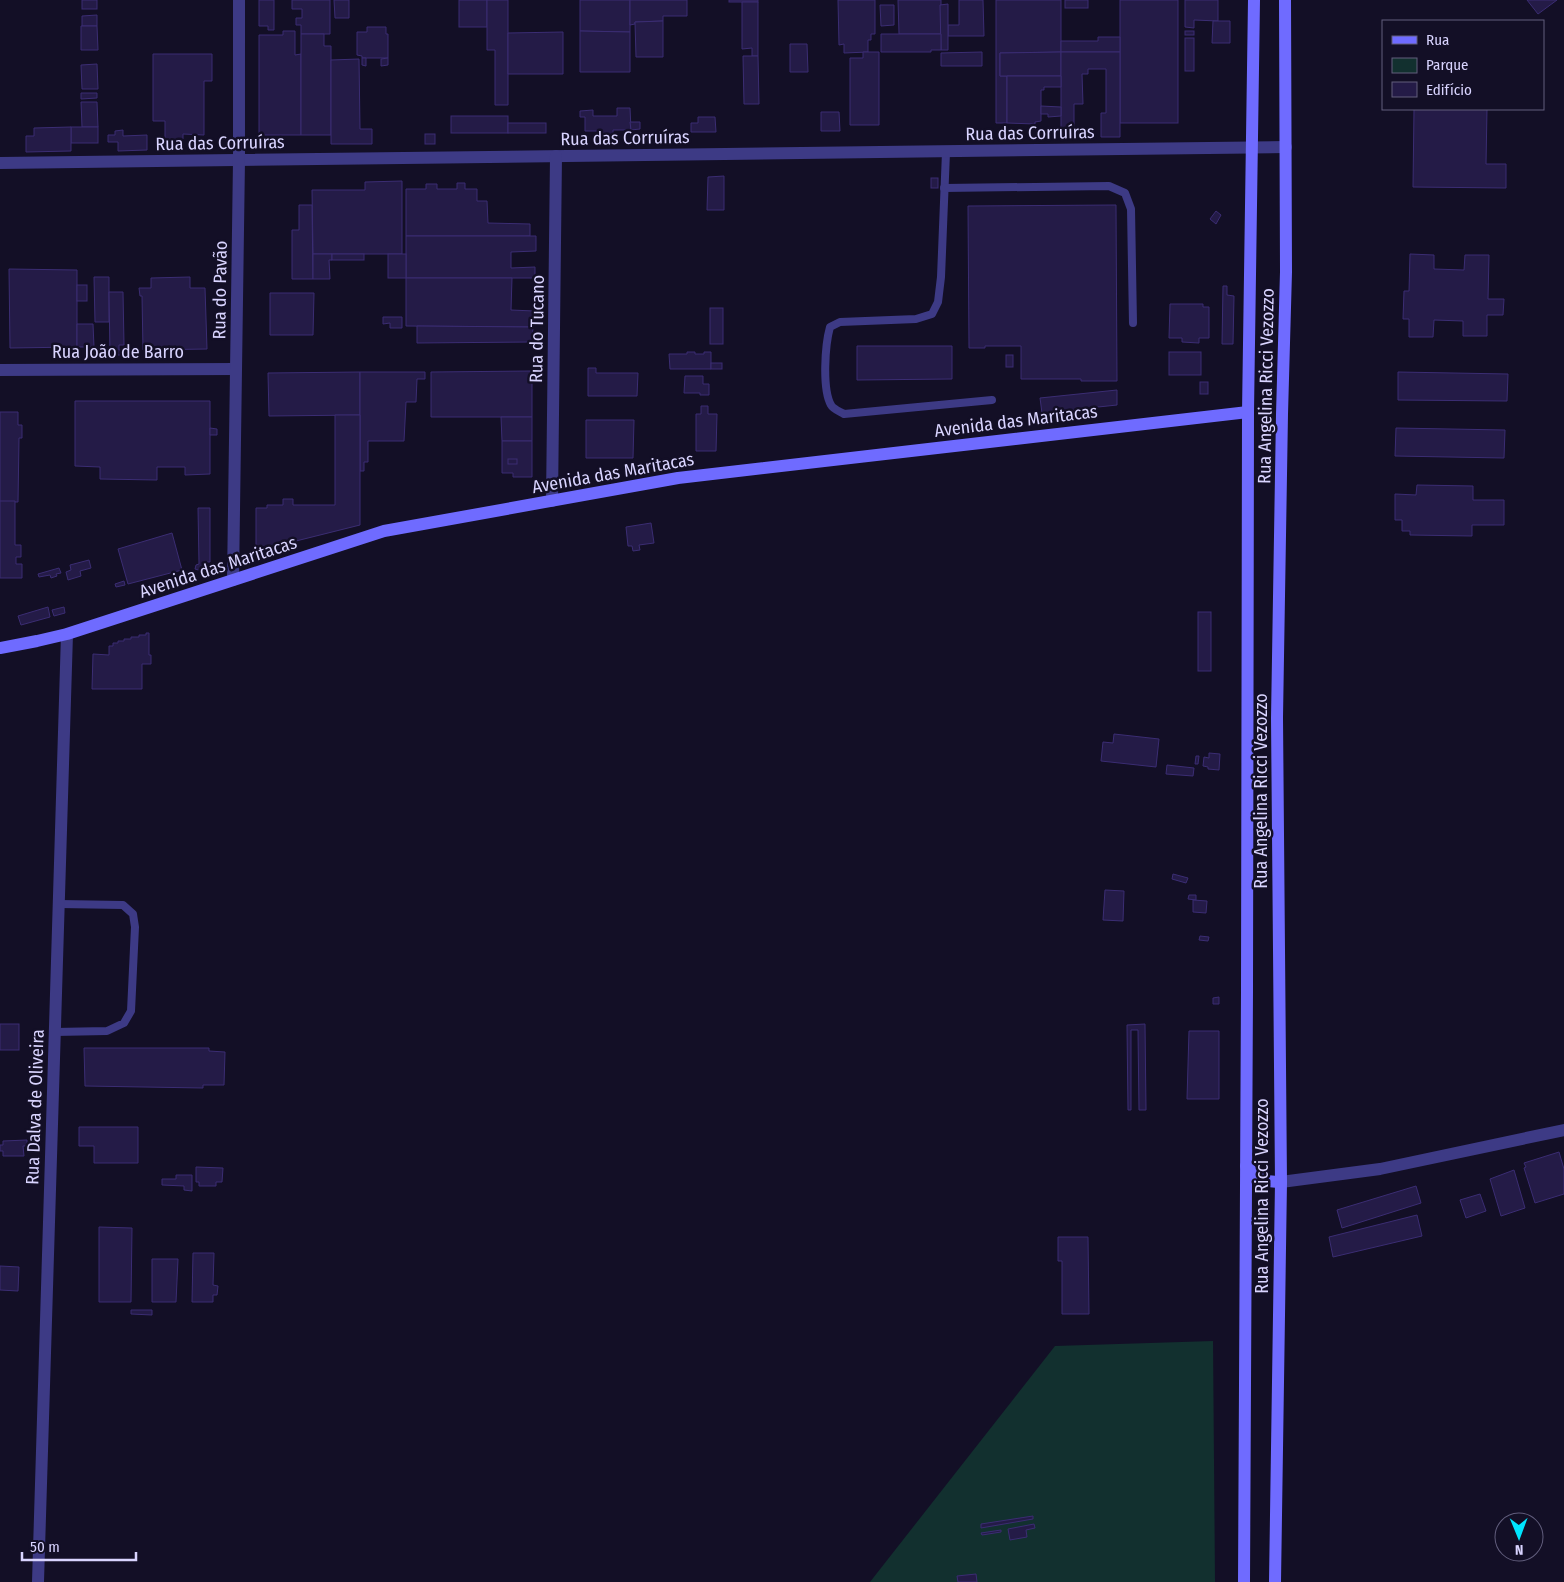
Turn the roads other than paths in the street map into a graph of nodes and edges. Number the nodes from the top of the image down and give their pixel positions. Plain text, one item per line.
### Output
1 (239, 0) edge
2 (1254, 0) edge
3 (1285, 0) edge
4 (1286, 147) junction
5 (1251, 148) junction
6 (946, 152) junction
7 (556, 156) junction
8 (239, 160) junction
9 (0, 163) edge
10 (944, 188) junction
11 (1133, 323) dead end
12 (236, 369) junction
13 (0, 370) edge
14 (992, 400) dead end
15 (1248, 412) junction
16 (552, 501) junction
17 (233, 580) junction
18 (67, 634) junction
19 (0, 648) edge
20 (59, 904) junction
21 (55, 1032) junction
22 (1564, 1130) edge
23 (1246, 1166) junction
24 (1281, 1182) junction
25 (38, 1582) edge
26 (1244, 1582) edge
27 (1275, 1582) edge

1 - 8 street, Rua do Pavão
2 - 5 main road, Rua Angelina Ricci Vezozzo
3 - 4 main road, Rua Angelina Ricci Vezozzo
4 - 5 street, Rua das Corruíras
4 - 24 main road, Rua Angelina Ricci Vezozzo
5 - 6 street, Rua das Corruíras
5 - 15 main road, Rua Angelina Ricci Vezozzo
6 - 7 street, Rua das Corruíras
6 - 10 lane
7 - 8 street, Rua das Corruíras
7 - 16 street, Rua do Tucano
8 - 9 street, Rua das Corruíras
8 - 12 street, Rua do Pavão
10 - 11 lane
10 - 14 lane
12 - 13 street, Rua João de Barro
12 - 17 street, Rua do Pavão
15 - 16 main road, Avenida das Maritacas
15 - 23 main road, Rua Angelina Ricci Vezozzo
16 - 17 main road, Avenida das Maritacas
17 - 18 main road, Avenida das Maritacas
18 - 19 main road, Avenida das Maritacas
18 - 20 street, Rua Dalva de Oliveira
20 - 21 street, Rua Dalva de Oliveira
20 - 21 lane
21 - 25 street, Rua Dalva de Oliveira
22 - 24 street
23 - 24 main road
23 - 26 main road, Rua Angelina Ricci Vezozzo
24 - 27 main road, Rua Angelina Ricci Vezozzo

